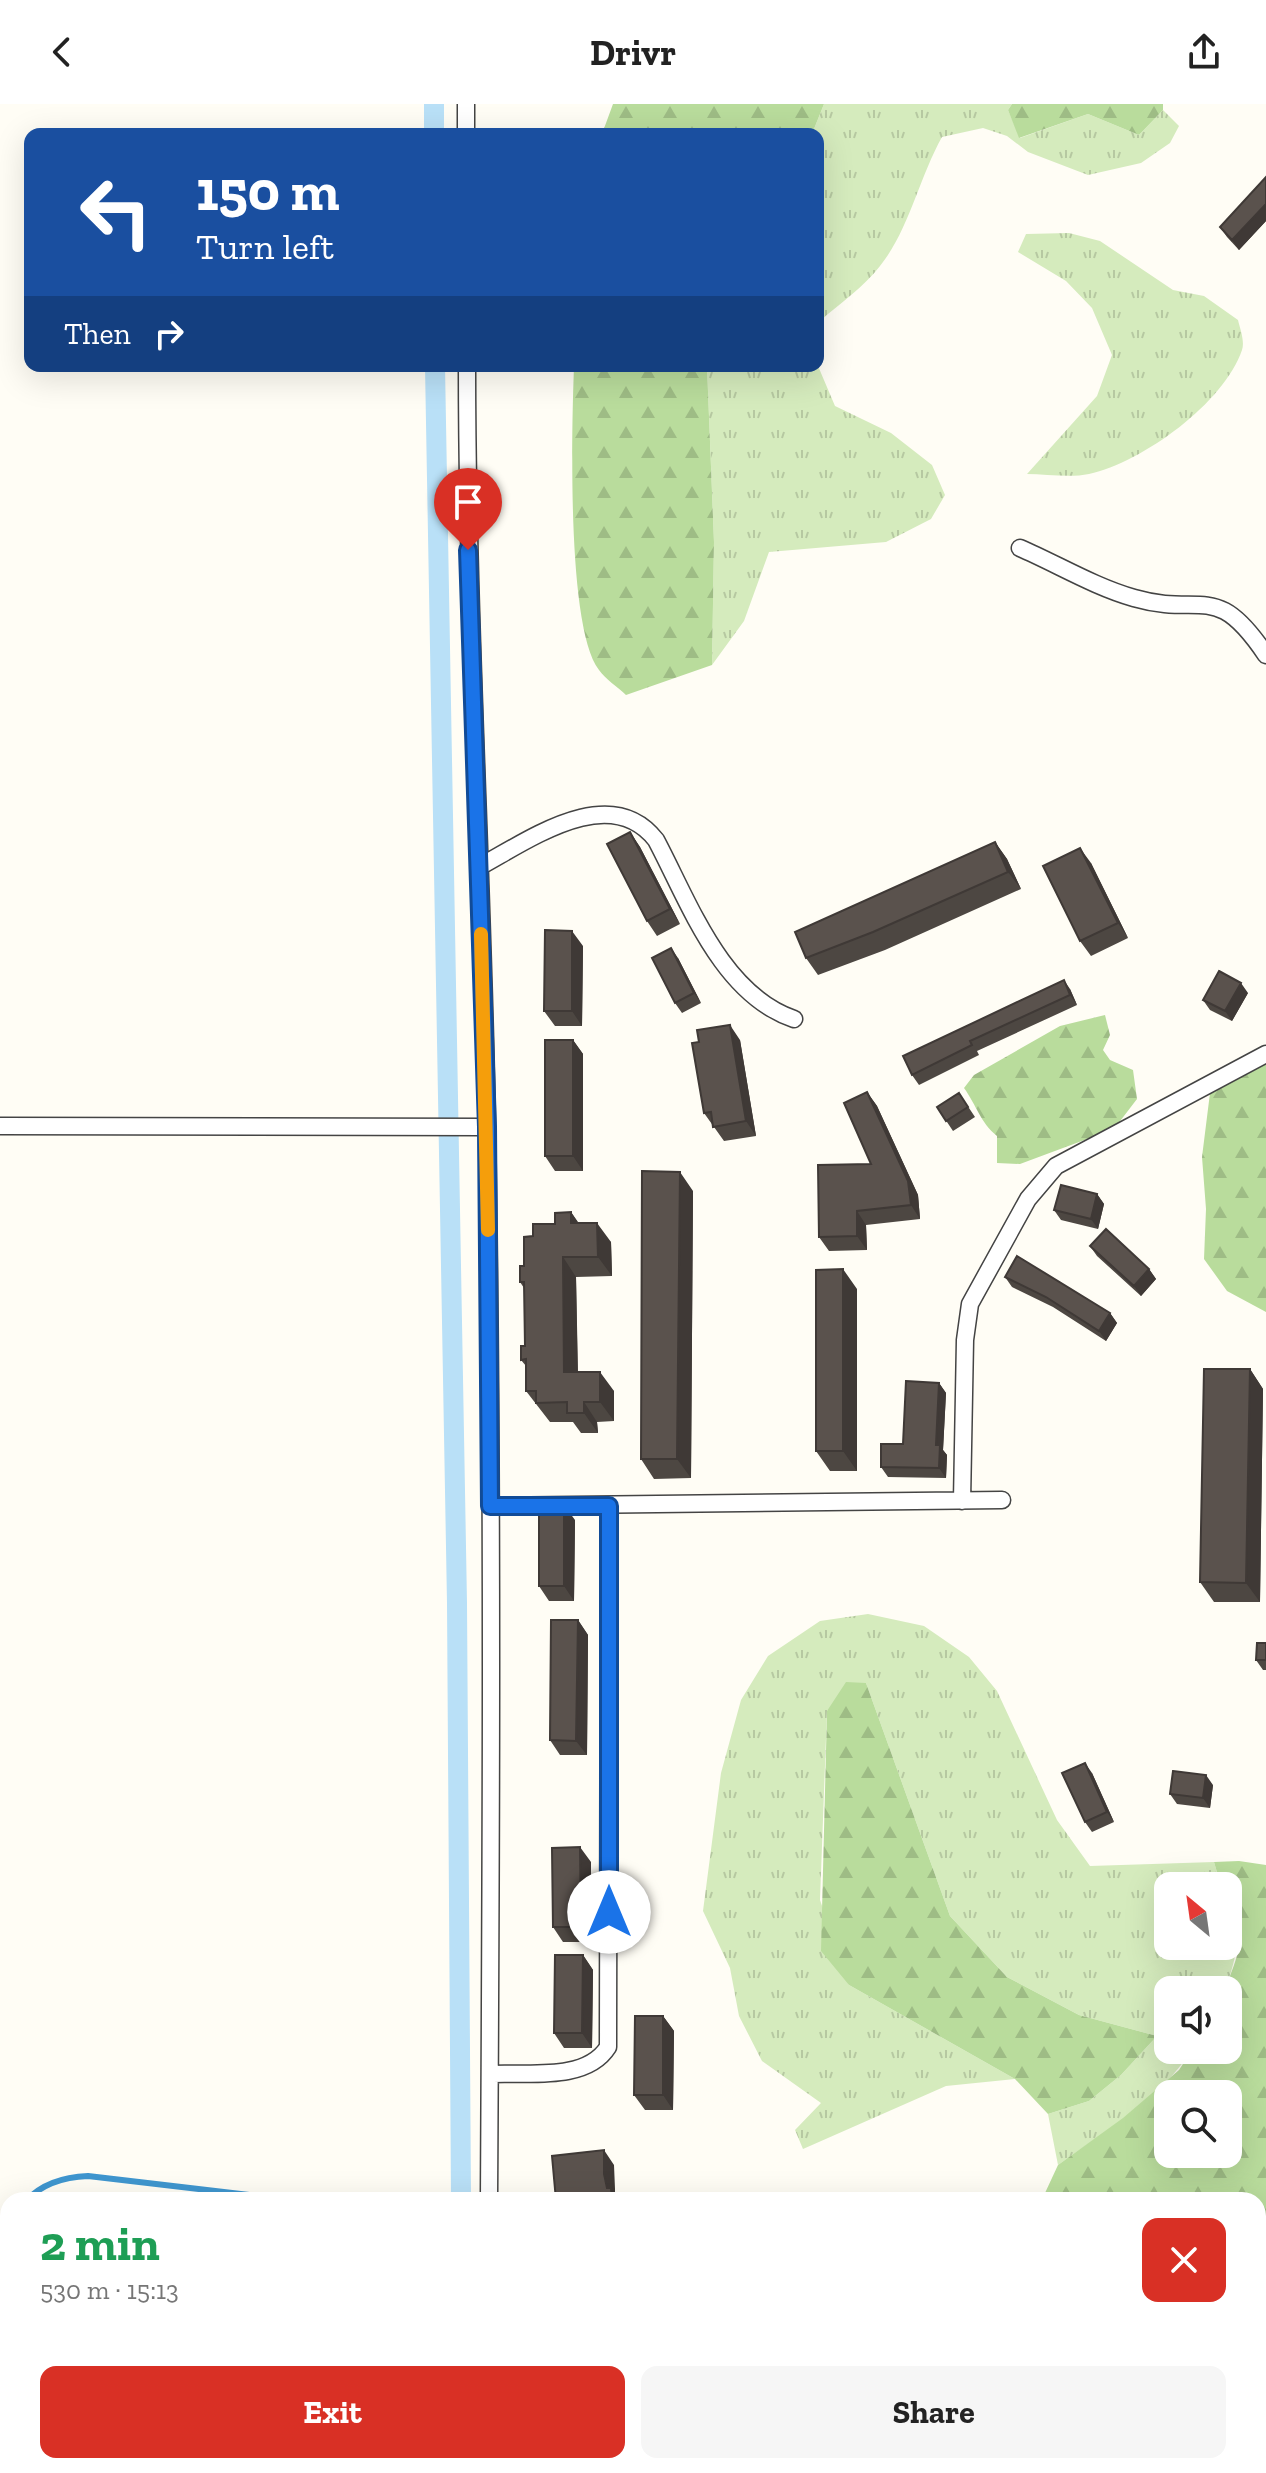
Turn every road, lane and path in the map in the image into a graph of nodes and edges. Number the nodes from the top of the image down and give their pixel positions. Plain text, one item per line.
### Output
1 (466, 104) edge
2 (466, 128) edge
3 (467, 372) edge
4 (1020, 548) dead end
5 (1266, 655) edge
6 (479, 867) junction
7 (794, 1019) dead end
8 (1266, 1054) edge
9 (0, 1126) edge
10 (481, 1127) junction
11 (1002, 1500) dead end
12 (962, 1501) junction
13 (490, 1506) junction
14 (609, 1506) junction
15 (490, 2074) junction
16 (489, 2192) edge

1 - 2 street
3 - 6 street
4 - 5 street
6 - 7 street
6 - 10 street
8 - 12 street
9 - 10 street
10 - 13 street
11 - 12 street
12 - 14 street
13 - 14 street
13 - 15 street
14 - 15 street
15 - 16 street

